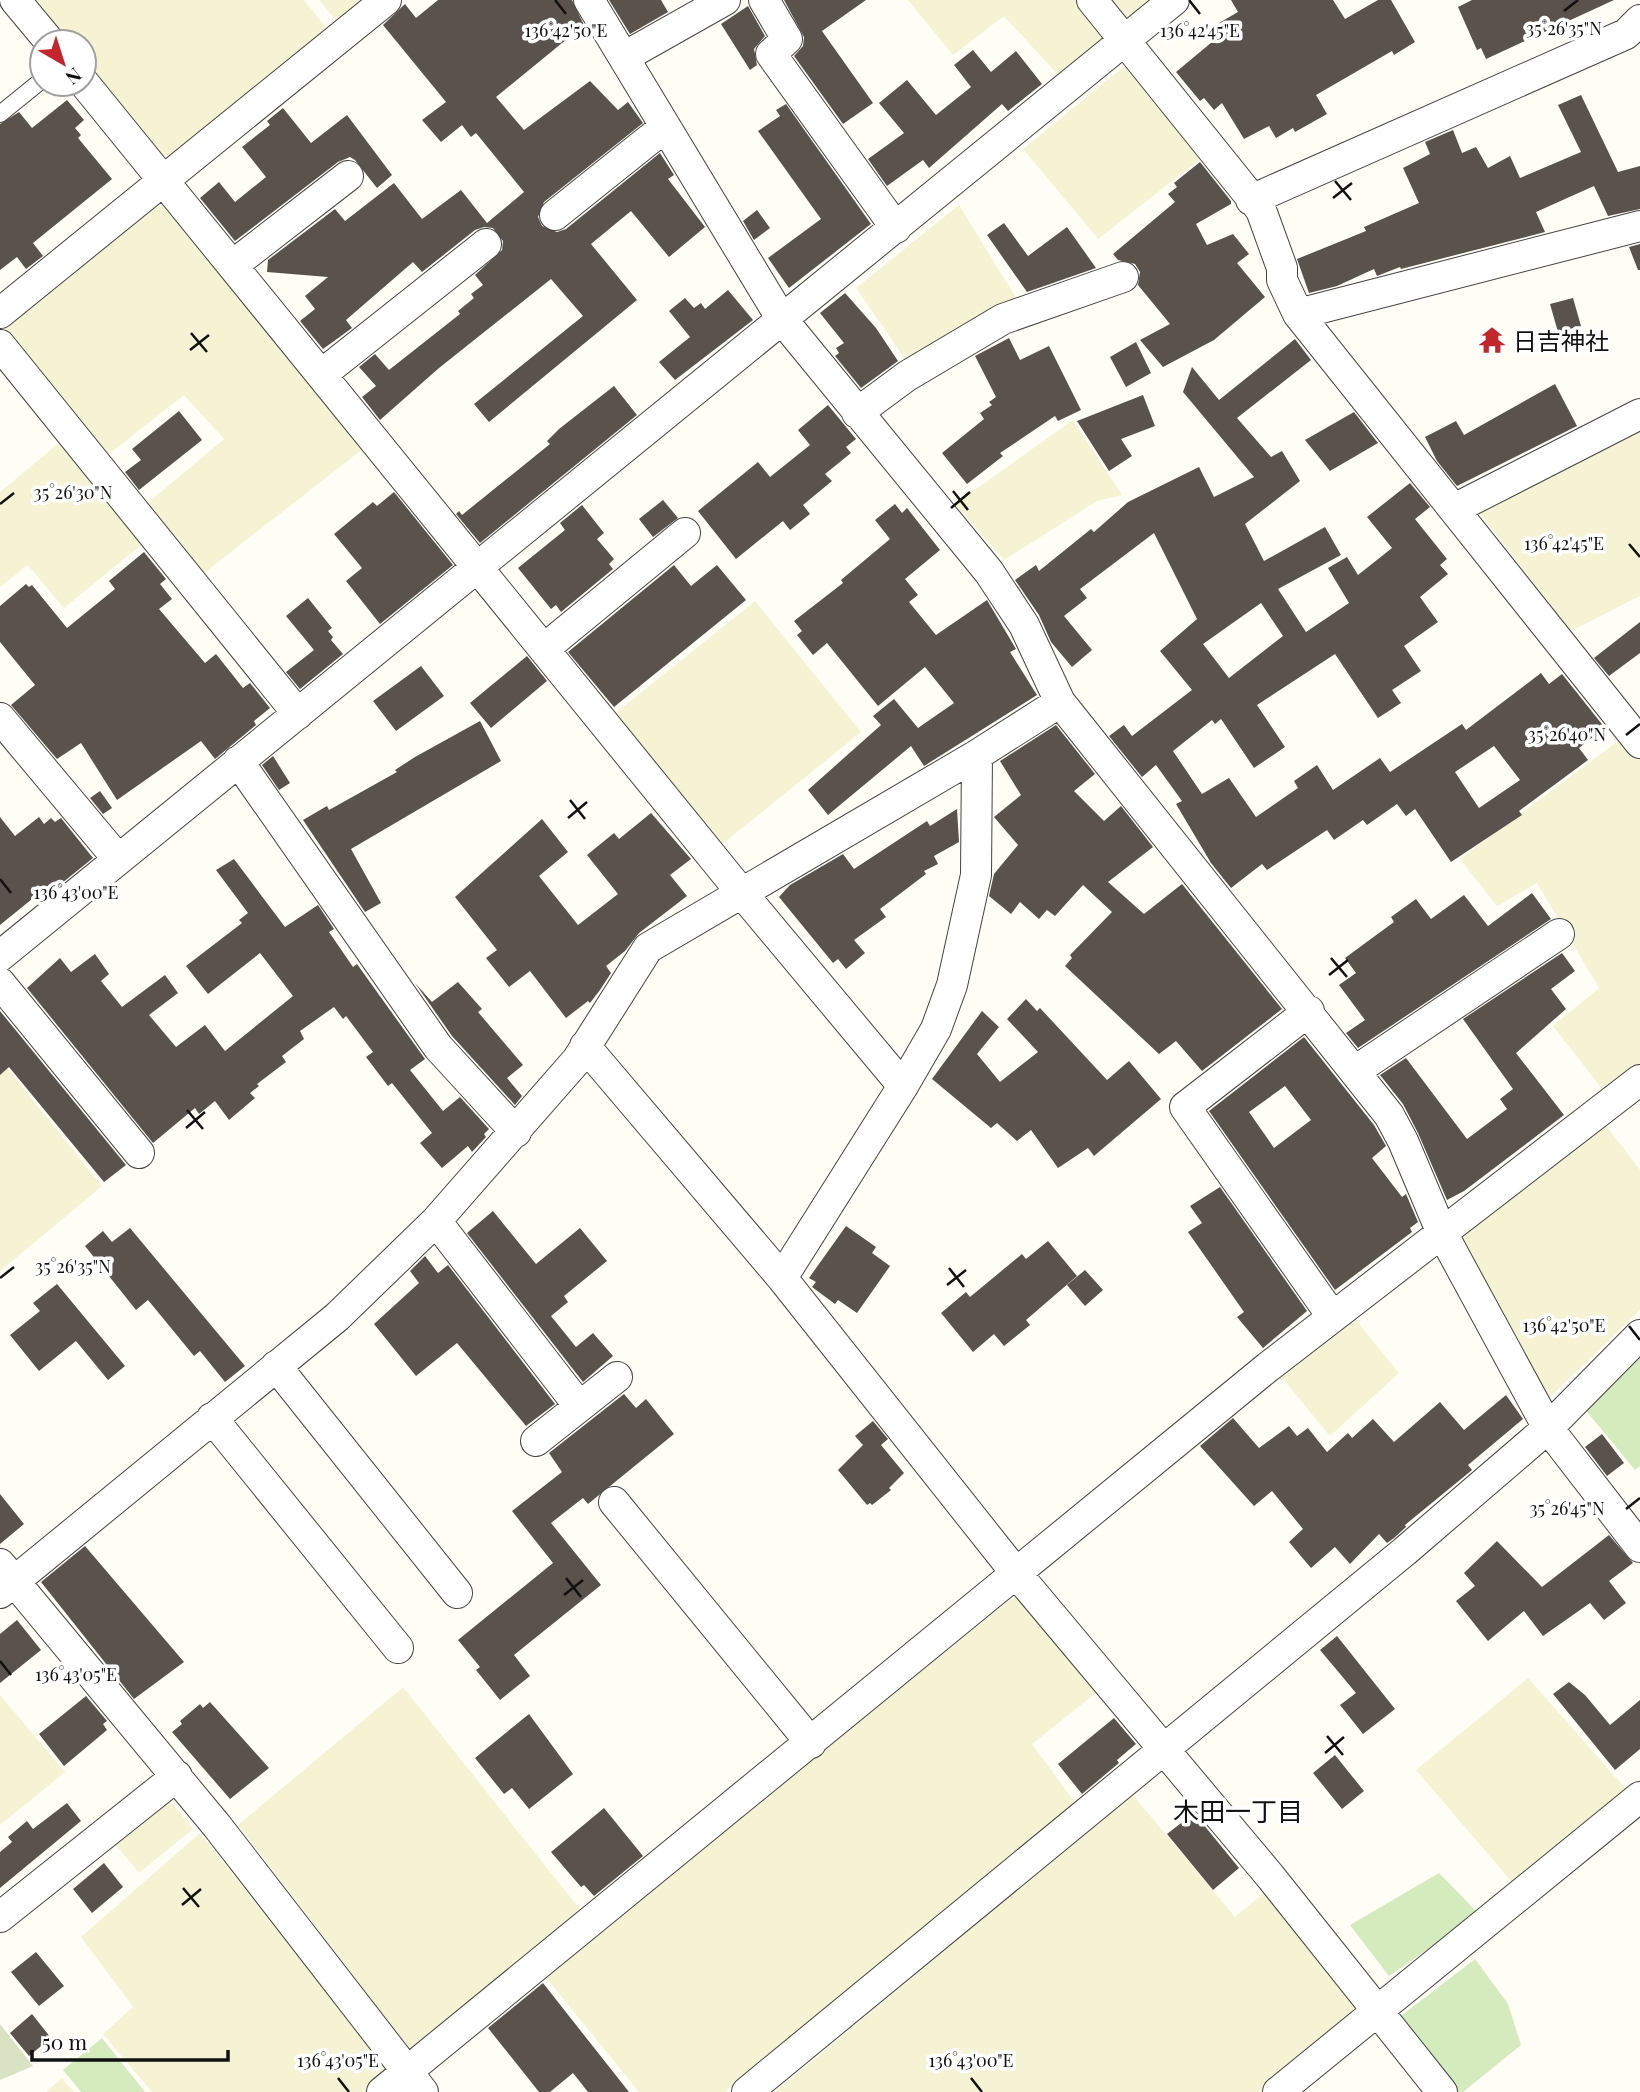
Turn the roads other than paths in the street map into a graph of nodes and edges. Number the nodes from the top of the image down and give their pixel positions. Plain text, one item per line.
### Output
1 (15, 0) edge
2 (386, 0) edge
3 (589, 0) edge
4 (726, 0) edge
5 (764, 0) edge
6 (1092, 0) edge
7 (1174, 0) edge
8 (1640, 20) edge
9 (38, 28) edge
10 (1124, 40) junction
11 (624, 57) junction
12 (28, 91) edge
13 (97, 98) edge
14 (0, 114) edge
15 (665, 127) junction
16 (348, 176) dead end
17 (166, 181) junction
18 (1251, 200) junction
19 (555, 215) dead end
20 (1640, 226) edge
21 (896, 228) junction
22 (486, 244) dead end
23 (233, 265) junction
24 (1123, 277) dead end
25 (0, 313) edge
26 (1298, 314) junction
27 (781, 318) junction
28 (0, 345) edge
29 (322, 374) junction
30 (857, 413) junction
31 (1640, 414) edge
32 (1454, 509) junction
33 (685, 533) dead end
34 (479, 566) junction
35 (545, 648) junction
36 (1060, 702) junction
37 (298, 714) junction
38 (0, 718) edge
39 (1639, 739) edge
40 (977, 755) junction
41 (238, 761) junction
42 (118, 859) junction
43 (741, 892) junction
44 (1559, 934) dead end
45 (0, 956) edge
46 (0, 983) edge
47 (1309, 1011) junction
48 (585, 1046) junction
49 (1355, 1071) junction
50 (1640, 1080) edge
51 (903, 1086) junction
52 (516, 1132) junction
53 (139, 1153) dead end
54 (436, 1221) junction
55 (1441, 1231) junction
56 (782, 1278) junction
57 (1332, 1316) junction
58 (1640, 1335) edge
59 (276, 1366) junction
60 (617, 1377) dead end
61 (579, 1406) junction
62 (212, 1418) junction
63 (1548, 1428) junction
64 (536, 1441) dead end
65 (614, 1502) dead end
66 (1640, 1547) edge
67 (1016, 1573) junction
68 (5, 1579) edge
69 (457, 1593) dead end
70 (398, 1648) dead end
71 (811, 1743) junction
72 (1164, 1751) junction
73 (177, 1776) junction
74 (1640, 1797) edge
75 (0, 1917) edge
76 (1376, 2012) junction
77 (415, 2082) edge
78 (382, 2092) edge
79 (747, 2092) edge
80 (1278, 2092) edge
81 (1443, 2092) edge

1 - 9 street
2 - 17 street
3 - 11 street
4 - 11 street
5 - 21 street
6 - 10 street
7 - 10 street
8 - 18 street
10 - 18 street
10 - 21 street
11 - 15 street
12 - 14 lane
13 - 17 street
15 - 19 street
15 - 27 street
16 - 23 street
17 - 23 street
17 - 25 street
18 - 26 street
20 - 26 street
21 - 27 street
22 - 29 street
23 - 29 street
24 - 30 street
26 - 32 street
27 - 30 street
27 - 34 street
28 - 37 street
29 - 34 street
30 - 36 street
31 - 32 street
32 - 39 street
33 - 35 street
34 - 35 street
34 - 37 street
35 - 43 street
36 - 40 street
36 - 47 street
37 - 41 street
38 - 42 street
40 - 43 street
40 - 51 street
41 - 42 street
41 - 52 street
42 - 45 street
43 - 48 street
43 - 51 street
44 - 49 street
46 - 53 street
47 - 49 street
47 - 57 street
48 - 52 street
48 - 56 street
49 - 55 street
50 - 55 street
51 - 56 street
52 - 54 street
54 - 59 street
54 - 61 street
55 - 57 street
55 - 63 street
56 - 67 street
57 - 67 street
58 - 63 street
59 - 62 street
59 - 69 street
60 - 61 street
61 - 64 street
62 - 68 street
62 - 70 street
63 - 66 street
63 - 72 street
65 - 71 street
67 - 71 street
67 - 72 street
68 - 73 street
71 - 77 street
72 - 76 street
72 - 79 street
73 - 75 street
73 - 77 street
74 - 76 street
76 - 80 street
76 - 81 street
77 - 78 street

